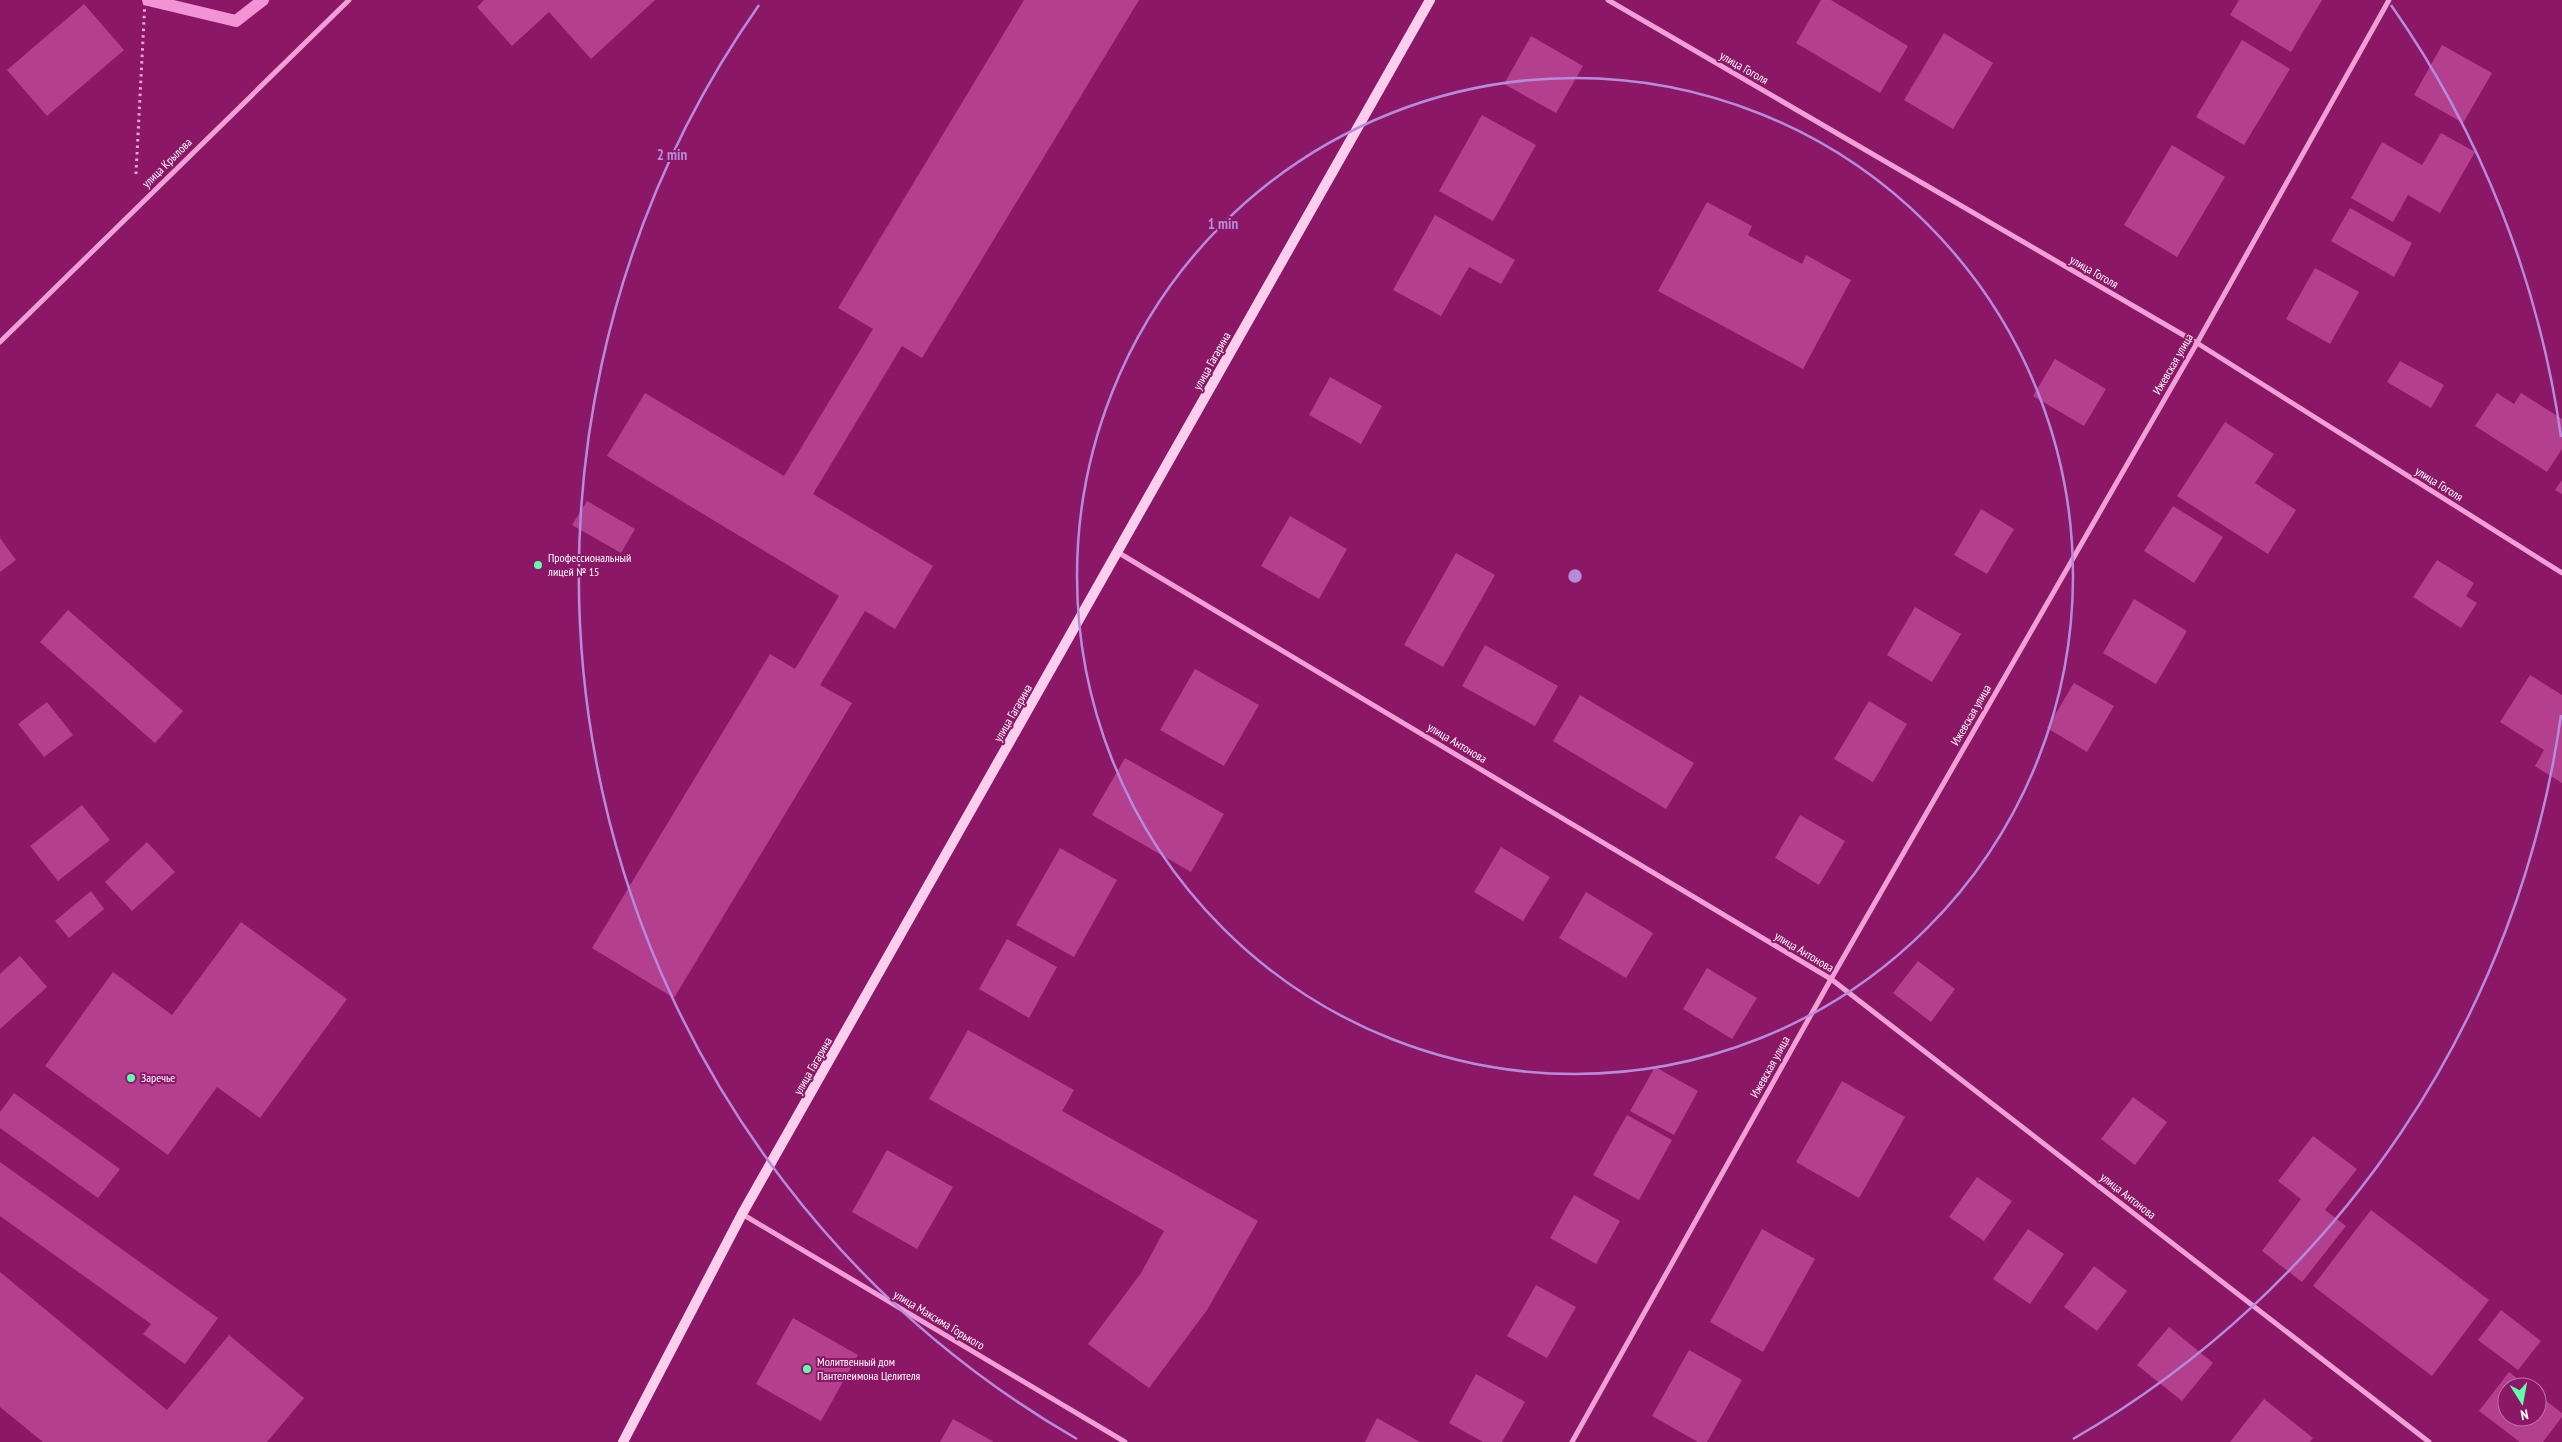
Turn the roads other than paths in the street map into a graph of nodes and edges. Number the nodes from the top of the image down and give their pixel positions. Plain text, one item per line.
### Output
1 (349, 0) edge
2 (1430, 0) edge
3 (1608, 0) edge
4 (2390, 0) edge
5 (0, 342) edge
6 (2197, 343) junction
7 (1119, 552) junction
8 (2562, 573) edge
9 (1831, 979) junction
10 (742, 1214) junction
11 (622, 1442) edge
12 (1125, 1442) edge
13 (1572, 1442) edge
14 (2429, 1442) edge

1 - 5 street, улица Крылова
2 - 7 main road, улица Гагарина
3 - 6 street, улица Гоголя
4 - 6 street, Ижевская улица
6 - 8 street, улица Гоголя
6 - 9 street, Ижевская улица
7 - 9 street, улица Антонова
7 - 10 main road, улица Гагарина
9 - 13 street, Ижевская улица
9 - 14 street, улица Антонова
10 - 11 main road, улица Гагарина
10 - 12 street, улица Максима Горького

